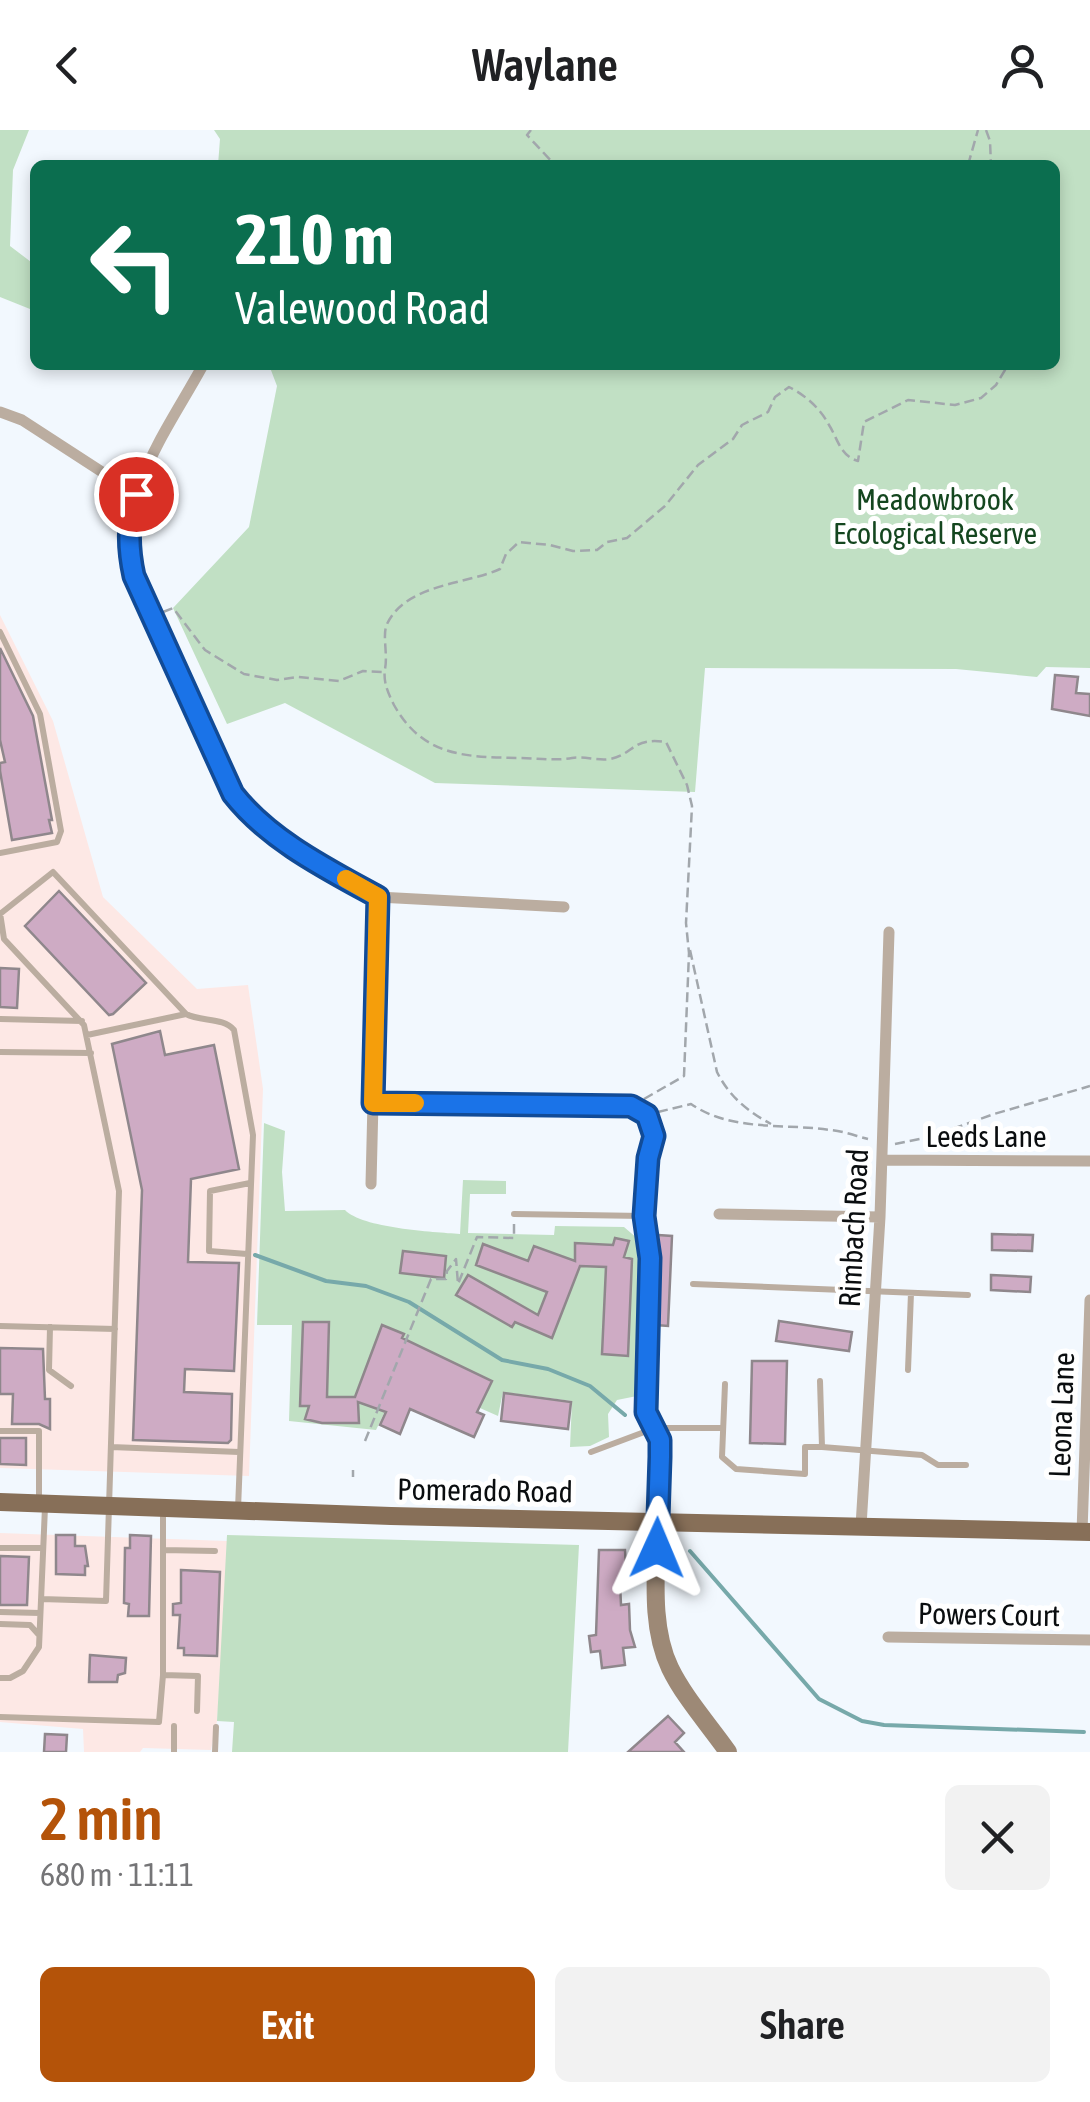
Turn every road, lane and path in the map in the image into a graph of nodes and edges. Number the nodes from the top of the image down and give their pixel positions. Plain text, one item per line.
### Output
1 (530, 130) edge
2 (978, 130) edge
3 (986, 130) edge
4 (547, 160) edge
5 (969, 160) edge
6 (991, 160) edge
7 (200, 370) edge
8 (1005, 370) edge
9 (0, 412) edge
10 (136, 494) junction
11 (152, 617) junction
12 (0, 632) edge
13 (384, 673) junction
14 (0, 853) edge
15 (378, 897) junction
16 (564, 907) dead end
17 (0, 913) edge
18 (889, 932) dead end
19 (2, 939) edge
20 (686, 942) junction
21 (186, 1014) junction
22 (0, 1019) edge
23 (82, 1020) junction
24 (87, 1034) junction
25 (0, 1052) edge
26 (90, 1053) junction
27 (1090, 1086) edge
28 (373, 1103) junction
29 (631, 1106) junction
30 (647, 1115) junction
31 (772, 1125) junction
32 (654, 1136) joint
33 (882, 1143) junction
34 (882, 1160) junction
35 (1090, 1161) edge
36 (250, 1183) junction
37 (371, 1184) dead end
38 (514, 1214) joint
39 (719, 1214) dead end
40 (644, 1216) junction
41 (880, 1217) junction
42 (247, 1254) junction
43 (693, 1284) dead end
44 (875, 1292) junction
45 (912, 1293) junction
46 (968, 1295) dead end
47 (1090, 1300) edge
48 (0, 1326) edge
49 (50, 1328) junction
50 (115, 1329) junction
51 (908, 1370) dead end
52 (820, 1381) dead end
53 (725, 1384) dead end
54 (72, 1386) dead end
55 (655, 1428) junction
56 (723, 1428) junction
57 (0, 1431) edge
58 (365, 1441) dead end
59 (111, 1447) junction
60 (822, 1447) junction
61 (239, 1452) junction
62 (591, 1452) dead end
63 (865, 1452) junction
64 (966, 1466) dead end
65 (354, 1470) dead end
66 (353, 1477) dead end
67 (0, 1502) edge
68 (42, 1503) junction
69 (109, 1506) junction
70 (163, 1508) junction
71 (238, 1510) junction
72 (657, 1521) junction
73 (861, 1526) junction
74 (1086, 1532) edge
75 (0, 1548) edge
76 (43, 1548) junction
77 (163, 1550) junction
78 (215, 1552) dead end
79 (41, 1599) junction
80 (0, 1612) edge
81 (40, 1613) junction
82 (0, 1624) edge
83 (39, 1636) junction
84 (888, 1637) dead end
85 (1090, 1640) edge
86 (162, 1674) junction
87 (0, 1678) edge
88 (197, 1712) dead end
89 (0, 1717) edge
90 (174, 1726) dead end
91 (216, 1728) dead end
92 (174, 1752) edge
93 (215, 1752) edge
94 (727, 1752) edge

1 - 4 path
2 - 5 path
3 - 6 path
7 - 10 street
8 - 13 path
9 - 10 street
10 - 11 street
11 - 13 path
11 - 15 street
12 - 14 lane
13 - 20 path
15 - 16 street
15 - 28 street
17 - 19 lane
17 - 21 lane
18 - 33 street, Rimbach Road
19 - 23 lane
20 - 29 path
20 - 31 path
21 - 24 lane
21 - 36 lane
22 - 23 lane
23 - 24 lane
24 - 26 lane
25 - 26 lane
26 - 50 lane
27 - 33 path
28 - 29 street
28 - 37 street
29 - 30 street
30 - 31 path
30 - 32 street
31 - 33 path
32 - 40 lane
33 - 34 street, Rimbach Road
34 - 35 street, Leeds Lane
34 - 41 street, Rimbach Road
36 - 42 lane
36 - 42 lane
38 - 40 lane
38 - 58 path
39 - 41 street
40 - 55 lane
41 - 44 street, Rimbach Road
42 - 61 lane
43 - 44 lane
44 - 45 lane
44 - 63 street, Rimbach Road
45 - 46 lane
45 - 51 lane
47 - 74 street, Leona Lane
48 - 49 lane
49 - 50 lane
49 - 54 lane
50 - 59 lane
52 - 60 lane
53 - 56 lane
55 - 56 lane
55 - 62 lane
55 - 72 lane
56 - 60 lane
57 - 68 lane
59 - 61 lane
59 - 69 lane
60 - 63 lane
61 - 71 lane
63 - 64 lane
63 - 73 street, Rimbach Road
65 - 66 path
67 - 68 main road, Pomerado Road
68 - 69 main road, Pomerado Road
68 - 76 lane
69 - 70 main road, Pomerado Road
69 - 79 lane
70 - 71 main road, Pomerado Road
70 - 77 lane
71 - 72 main road, Pomerado Road
72 - 73 main road, Pomerado Road
72 - 94 street
73 - 74 main road, Pomerado Road
75 - 76 lane
76 - 79 lane
77 - 78 lane
77 - 86 lane
79 - 81 lane
80 - 81 lane
81 - 83 lane
82 - 83 lane
83 - 87 lane
84 - 85 street, Powers Court
86 - 88 lane
86 - 89 lane
90 - 92 lane
91 - 93 lane

